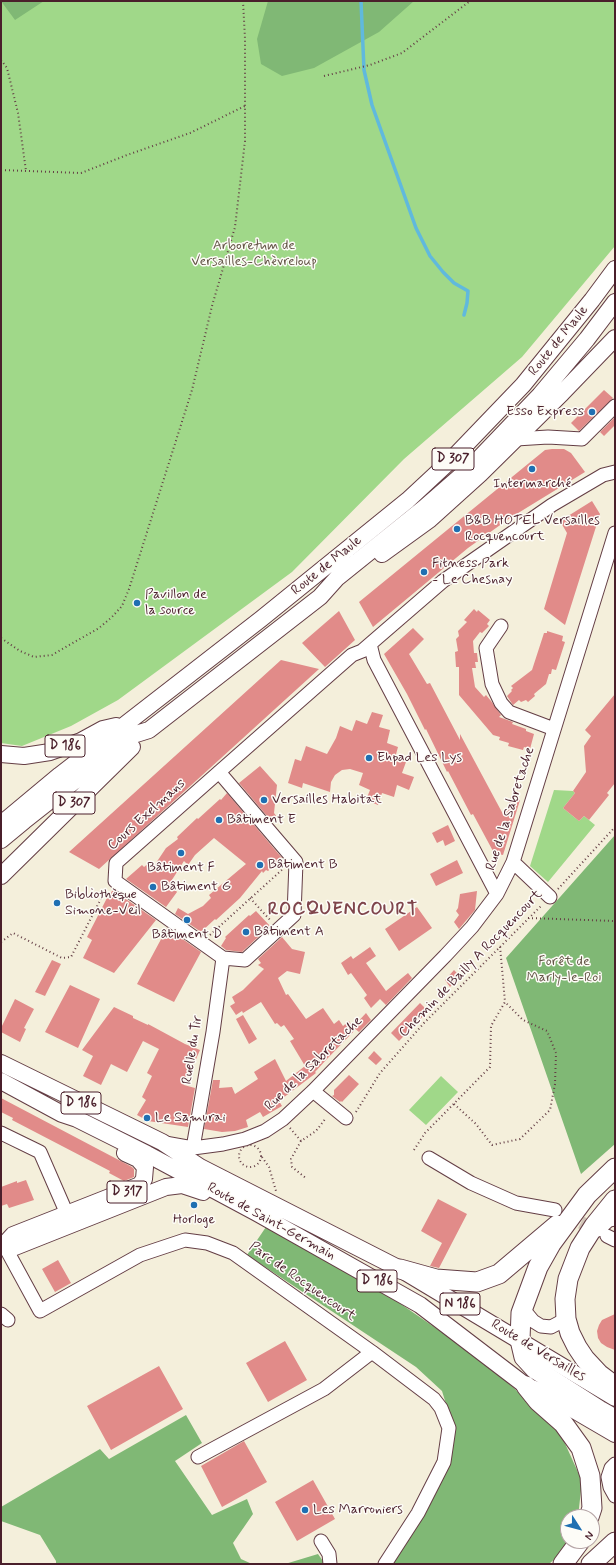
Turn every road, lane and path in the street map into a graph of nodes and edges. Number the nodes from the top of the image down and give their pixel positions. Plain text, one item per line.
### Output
1 (242, 1) edge
2 (470, 1) edge
3 (1, 60) edge
4 (324, 76) dead end
5 (245, 106) junction
6 (1, 170) edge
7 (26, 171) junction
8 (615, 269) edge
9 (615, 282) edge
10 (592, 300) junction
11 (615, 302) edge
12 (615, 338) edge
13 (615, 406) edge
14 (508, 438) junction
15 (615, 472) edge
16 (615, 533) edge
17 (501, 626) dead end
18 (1, 638) edge
19 (370, 644) junction
20 (127, 723) junction
21 (554, 728) junction
22 (149, 730) junction
23 (1, 754) edge
24 (219, 772) junction
25 (1, 824) edge
26 (615, 827) edge
27 (1, 840) edge
28 (294, 859) junction
29 (513, 862) junction
30 (114, 875) junction
31 (1, 876) edge
32 (497, 894) junction
33 (550, 897) junction
34 (250, 898) junction
35 (528, 918) junction
36 (615, 921) edge
37 (278, 930) junction
38 (1, 942) edge
39 (201, 942) junction
40 (500, 946) junction
41 (223, 958) junction
42 (505, 1002) junction
43 (1, 1063) edge
44 (1, 1081) edge
45 (313, 1091) junction
46 (454, 1104) junction
47 (335, 1109) junction
48 (62, 1114) junction
49 (346, 1118) joint
50 (289, 1127) dead end
51 (1, 1133) edge
52 (301, 1141) junction
53 (162, 1142) junction
54 (193, 1148) junction
55 (414, 1150) dead end
56 (262, 1157) junction
57 (429, 1158) dead end
58 (615, 1168) edge
59 (307, 1179) dead end
60 (276, 1191) dead end
61 (217, 1192) junction
62 (615, 1200) edge
63 (555, 1210) tunnel mouth
64 (574, 1211) junction
65 (67, 1214) junction
66 (615, 1219) edge
67 (80, 1222) junction
68 (36, 1239) junction
69 (3, 1246) edge
70 (580, 1248) junction
71 (400, 1269) junction
72 (523, 1309) junction
73 (566, 1319) junction
74 (520, 1340) junction
75 (372, 1352) junction
76 (526, 1386) junction
77 (615, 1386) edge
78 (615, 1398) edge
79 (615, 1419) edge
80 (615, 1434) edge
81 (198, 1457) dead end
82 (615, 1464) edge
83 (615, 1496) edge
84 (592, 1509) edge
85 (321, 1541) dead end
86 (615, 1542) edge
87 (574, 1549) edge
88 (330, 1564) edge
89 (385, 1564) edge
90 (563, 1564) edge
91 (591, 1564) edge

1 - 5 path
2 - 4 path
3 - 7 path
5 - 7 path
5 - 18 path
6 - 7 path
8 - 10 main road, Route de Maule / D 307
9 - 10 main road
10 - 20 main road, Route de Maule / D 307
11 - 14 main road, Route de Maule
12 - 14 main road
13 - 14 street
14 - 22 main road, Route de Maule / D 307
15 - 19 street, Cours Exelmans
16 - 21 street, Rue de la Sabretache
17 - 21 street
19 - 24 street, Cours Exelmans
19 - 32 street
20 - 23 main road, D 186
20 - 25 main road, Route de Maule / D 307
21 - 29 street, Rue de la Sabretache
22 - 27 main road, Route de Maule / D 307
22 - 31 main road, D 307
24 - 28 street
24 - 30 street, Cours Exelmans
26 - 33 path, Chemin de Bailly A Rocquencourt
28 - 34 path
28 - 37 street
29 - 32 street, Rue de la Sabretache
29 - 33 street
30 - 38 path
30 - 39 street, Cours Exelmans
32 - 45 street, Rue de la Sabretache
33 - 35 path, Chemin de Bailly A Rocquencourt
34 - 37 path
34 - 39 path
35 - 36 path
35 - 40 path, Chemin de Bailly A Rocquencourt
37 - 41 street
39 - 41 street, Cours Exelmans
40 - 42 path
40 - 49 path, Chemin de Bailly A Rocquencourt
41 - 54 street, Ruelle du Tir
42 - 46 path
42 - 46 path
43 - 53 main road, Route de Saint-Germain / D 186
44 - 48 main road, Route de Saint-Germain / D 186
45 - 47 street
45 - 54 street, Rue de la Sabretache
46 - 55 path
47 - 49 street
47 - 52 path
48 - 61 main road, Route de Saint-Germain / D 186
48 - 65 main road, D 317
50 - 52 path
51 - 65 street
52 - 59 path
53 - 54 street
53 - 71 main road, Route de Saint-Germain / D 186
56 - 56 path
56 - 60 path
57 - 63 street
58 - 64 highway
61 - 67 main road, D 186
61 - 76 main road, Route de Saint-Germain / D 186
62 - 70 highway
64 - 71 highway
64 - 72 highway
65 - 67 street
65 - 68 street
65 - 69 main road, D 317
66 - 70 street
67 - 68 main road
68 - 69 main road
69 - 75 street, Parc de Rocquencourt
70 - 73 highway
71 - 74 main road, Route de Versailles / N 186
72 - 73 street
72 - 74 highway
73 - 77 highway
74 - 78 main road, Route de Versailles / N 186
74 - 79 highway
75 - 81 street
75 - 89 street, Parc de Rocquencourt
76 - 80 main road
76 - 84 highway
82 - 83 street
85 - 88 street
86 - 91 highway
87 - 90 highway

